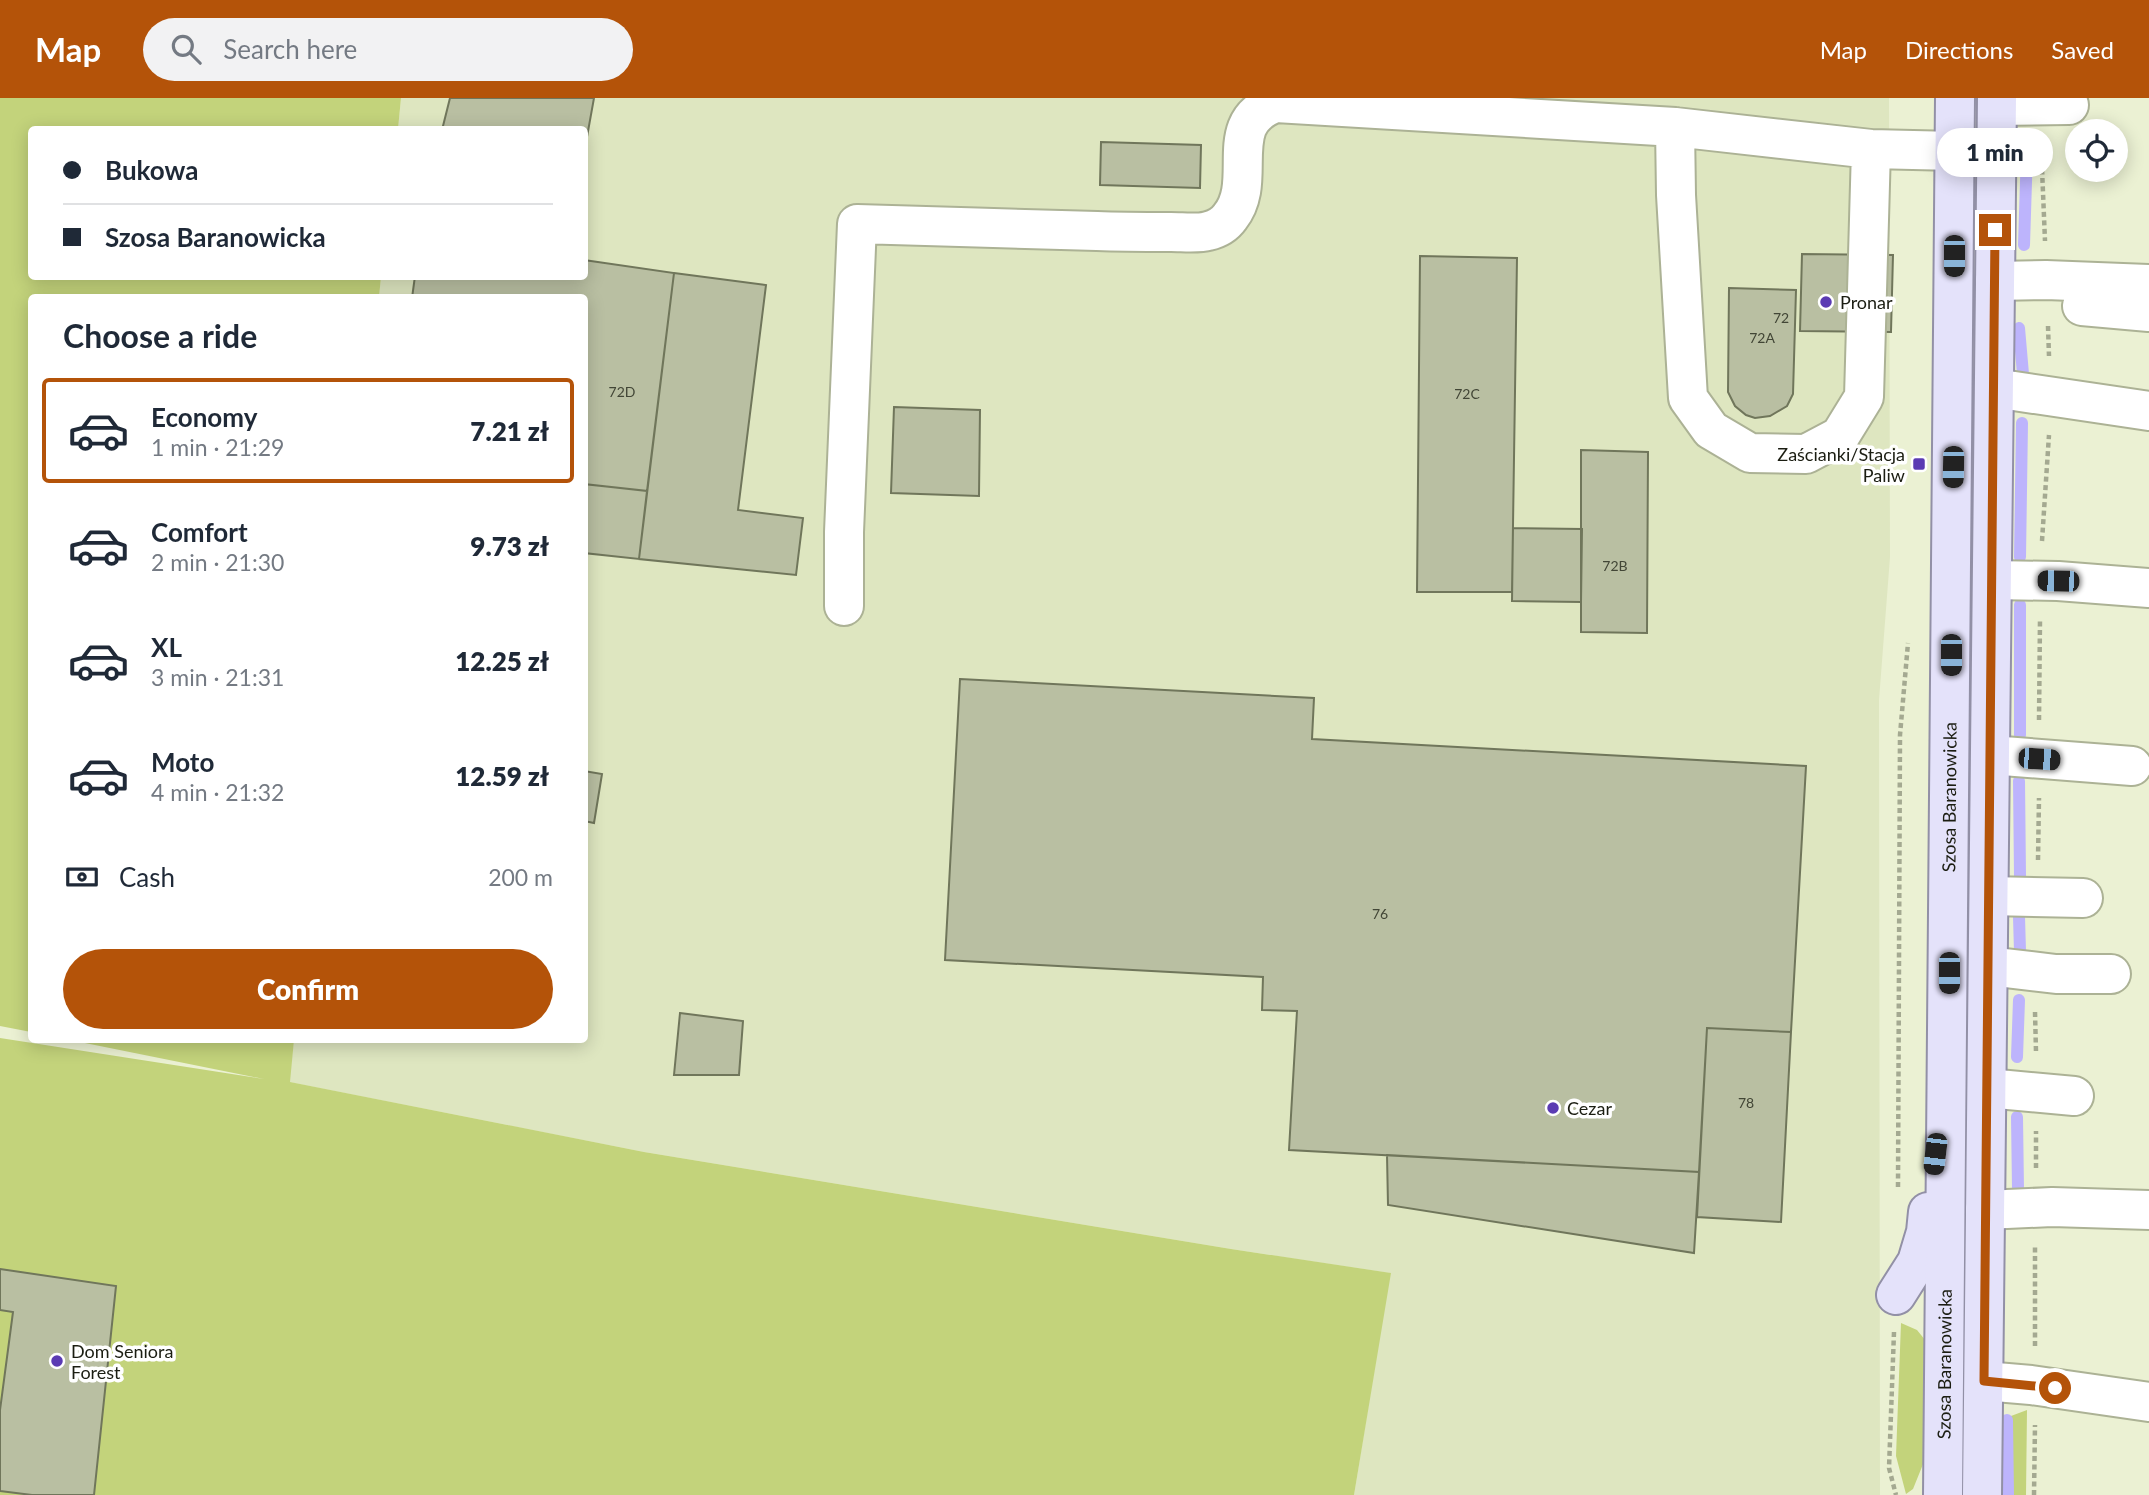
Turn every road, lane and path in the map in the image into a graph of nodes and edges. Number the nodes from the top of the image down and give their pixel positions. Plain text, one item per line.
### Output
1 (1955, 98) edge
2 (2054, 106) joint
3 (1997, 110) edge
4 (1675, 127) junction
5 (1871, 149) junction
6 (1955, 151) junction
7 (1995, 281) junction
8 (2042, 284) junction
9 (2149, 284) edge
10 (2149, 312) edge
11 (1994, 388) junction
12 (2051, 396) junction
13 (2149, 411) edge
14 (1993, 442) junction
15 (1992, 580) junction
16 (2040, 581) junction
17 (2149, 588) edge
18 (844, 606) dead end
19 (1951, 630) junction
20 (1992, 632) junction
21 (1990, 755) junction
22 (2039, 759) junction
23 (2132, 766) dead end
24 (1989, 851) junction
25 (1950, 856) junction
26 (1989, 896) junction
27 (2037, 897) junction
28 (2083, 898) dead end
29 (1988, 965) junction
30 (2035, 972) junction
31 (2111, 974) dead end
32 (1948, 1050) junction
33 (1987, 1088) junction
34 (1947, 1091) junction
35 (2036, 1094) junction
36 (2074, 1096) dead end
37 (2036, 1209) junction
38 (1985, 1210) junction
39 (2149, 1210) edge
40 (1896, 1295) dead end
41 (1984, 1381) junction
42 (1943, 1384) junction
43 (2031, 1385) junction
44 (2149, 1402) edge
45 (1943, 1495) edge
46 (1982, 1495) edge
47 (2034, 1495) edge

1 - 6 main road, Szosa Baranowicka
2 - 3 street
2 - 8 path
3 - 6 main road
3 - 7 main road
4 - 5 street
4 - 5 street
4 - 18 street
5 - 6 street
6 - 14 main road
6 - 19 main road, Szosa Baranowicka
7 - 8 street
7 - 11 main road
8 - 9 street
8 - 10 street
8 - 12 path
11 - 12 street
11 - 14 main road
12 - 13 street
12 - 16 path
14 - 15 main road
15 - 16 street
15 - 20 main road
16 - 17 street
16 - 22 path
19 - 20 main road
19 - 25 main road, Szosa Baranowicka
20 - 21 main road
21 - 22 street
21 - 24 main road
22 - 23 street
22 - 27 path
24 - 25 main road
24 - 26 main road
25 - 32 main road, Szosa Baranowicka
26 - 27 street
26 - 29 main road
27 - 28 street
29 - 30 street
29 - 33 main road
30 - 31 street
30 - 35 path
32 - 34 main road, Szosa Baranowicka
32 - 40 main road
33 - 35 street
33 - 38 main road
34 - 41 main road
34 - 42 main road, Szosa Baranowicka
35 - 36 street
35 - 37 path
37 - 38 street
37 - 39 street
37 - 43 path
38 - 41 main road
41 - 42 main road
41 - 43 street
41 - 46 main road
42 - 45 main road, Szosa Baranowicka
43 - 44 street
43 - 47 path

